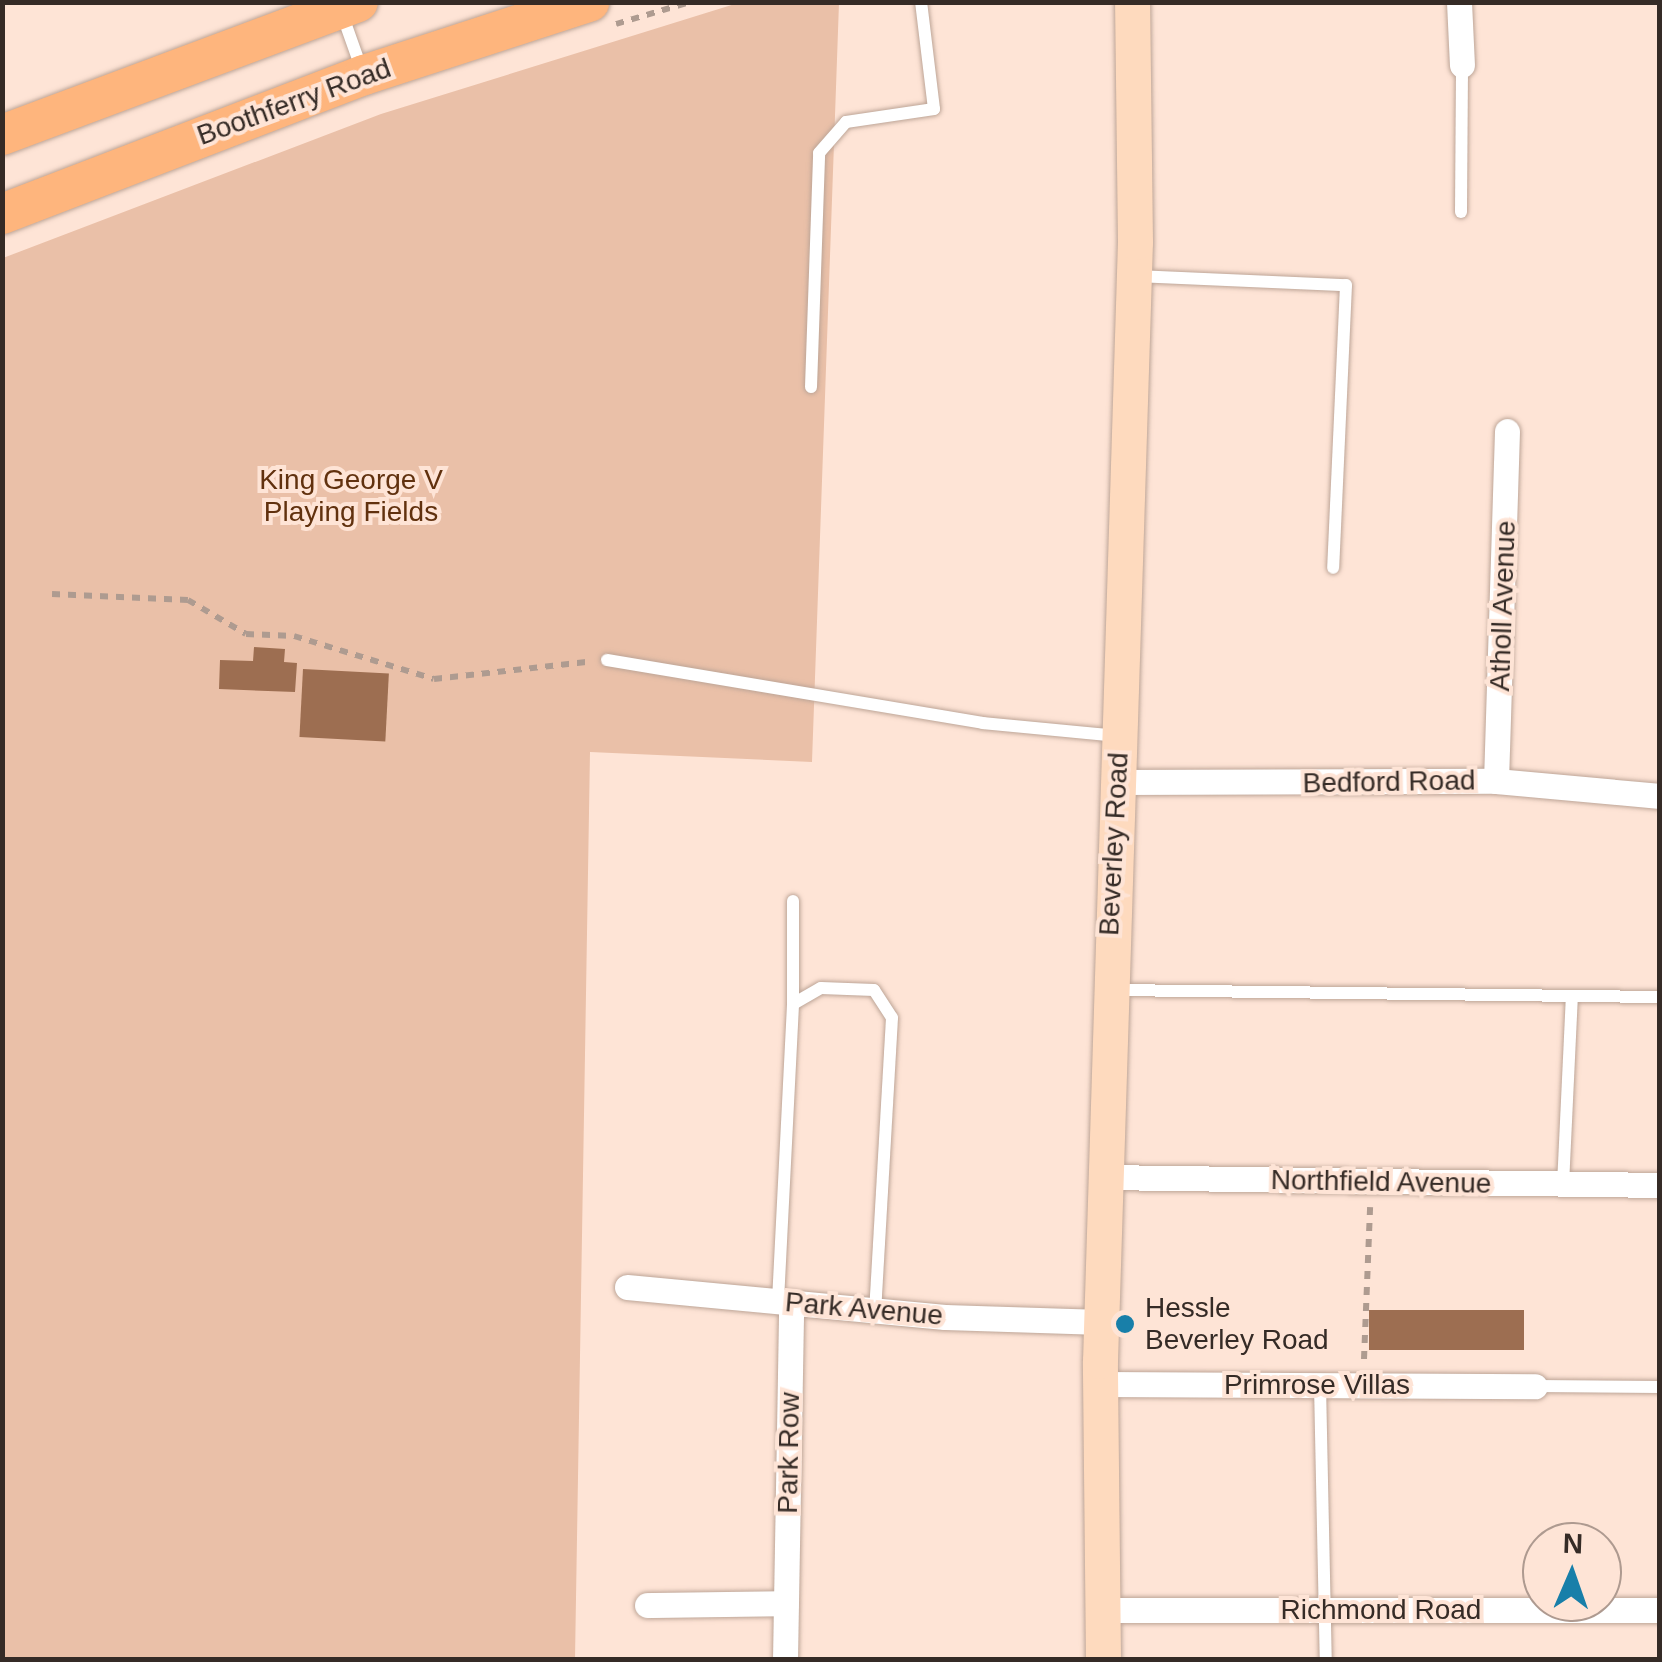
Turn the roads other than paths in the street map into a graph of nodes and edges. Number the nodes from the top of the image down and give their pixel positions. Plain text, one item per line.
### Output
1 (589, 2) edge
2 (920, 2) edge
3 (1459, 2) edge
4 (345, 5) edge
5 (1138, 11) edge
6 (1462, 65) joint
7 (364, 75) junction
8 (3, 135) edge
9 (1461, 212) dead end
10 (2, 214) edge
11 (1134, 276) junction
12 (811, 387) dead end
13 (1507, 431) dead end
14 (1334, 568) dead end
15 (607, 660) road end
16 (1120, 736) junction
17 (1496, 780) junction
18 (1117, 782) junction
19 (1660, 796) edge
20 (793, 901) dead end
21 (1108, 990) junction
22 (1572, 996) junction
23 (1660, 997) edge
24 (793, 1004) junction
25 (1103, 1177) junction
26 (1564, 1185) junction
27 (1660, 1185) edge
28 (626, 1287) dead end
29 (784, 1302) junction
30 (875, 1310) junction
31 (1102, 1322) junction
32 (1100, 1384) junction
33 (1320, 1385) junction
34 (1535, 1386) joint
35 (1660, 1386) edge
36 (786, 1603) junction
37 (646, 1605) dead end
38 (1103, 1610) junction
39 (1326, 1610) junction
40 (1660, 1610) edge
41 (785, 1660) edge
42 (1103, 1660) edge
43 (1326, 1660) edge

1 - 7 main road, Boothferry Road
2 - 12 lane
3 - 6 street
4 - 7 lane
4 - 8 main road
5 - 11 street, Beverley Road
6 - 9 lane
7 - 10 main road, Boothferry Road
11 - 14 lane
11 - 16 street, Beverley Road
13 - 17 street, Atholl Avenue
15 - 16 lane
16 - 18 street, Beverley Road
17 - 18 street, Bedford Road
17 - 19 street, Bedford Road
18 - 21 street, Beverley Road
20 - 24 lane
21 - 22 lane
21 - 25 street, Beverley Road
22 - 23 lane
22 - 26 lane
24 - 29 lane
24 - 30 lane
25 - 26 street, Northfield Avenue
25 - 31 street, Beverley Road
26 - 27 street, Northfield Avenue
28 - 29 street, Park Avenue
29 - 30 street, Park Avenue
29 - 36 street, Park Row
30 - 31 street, Park Avenue
31 - 32 street, Beverley Road
32 - 33 street, Primrose Villas
32 - 38 street, Beverley Road
33 - 34 street, Primrose Villas
33 - 39 lane
34 - 35 lane
36 - 37 street
36 - 41 street, Park Row
38 - 39 street, Richmond Road
38 - 42 street, Beverley Road
39 - 40 street, Richmond Road
39 - 43 lane

